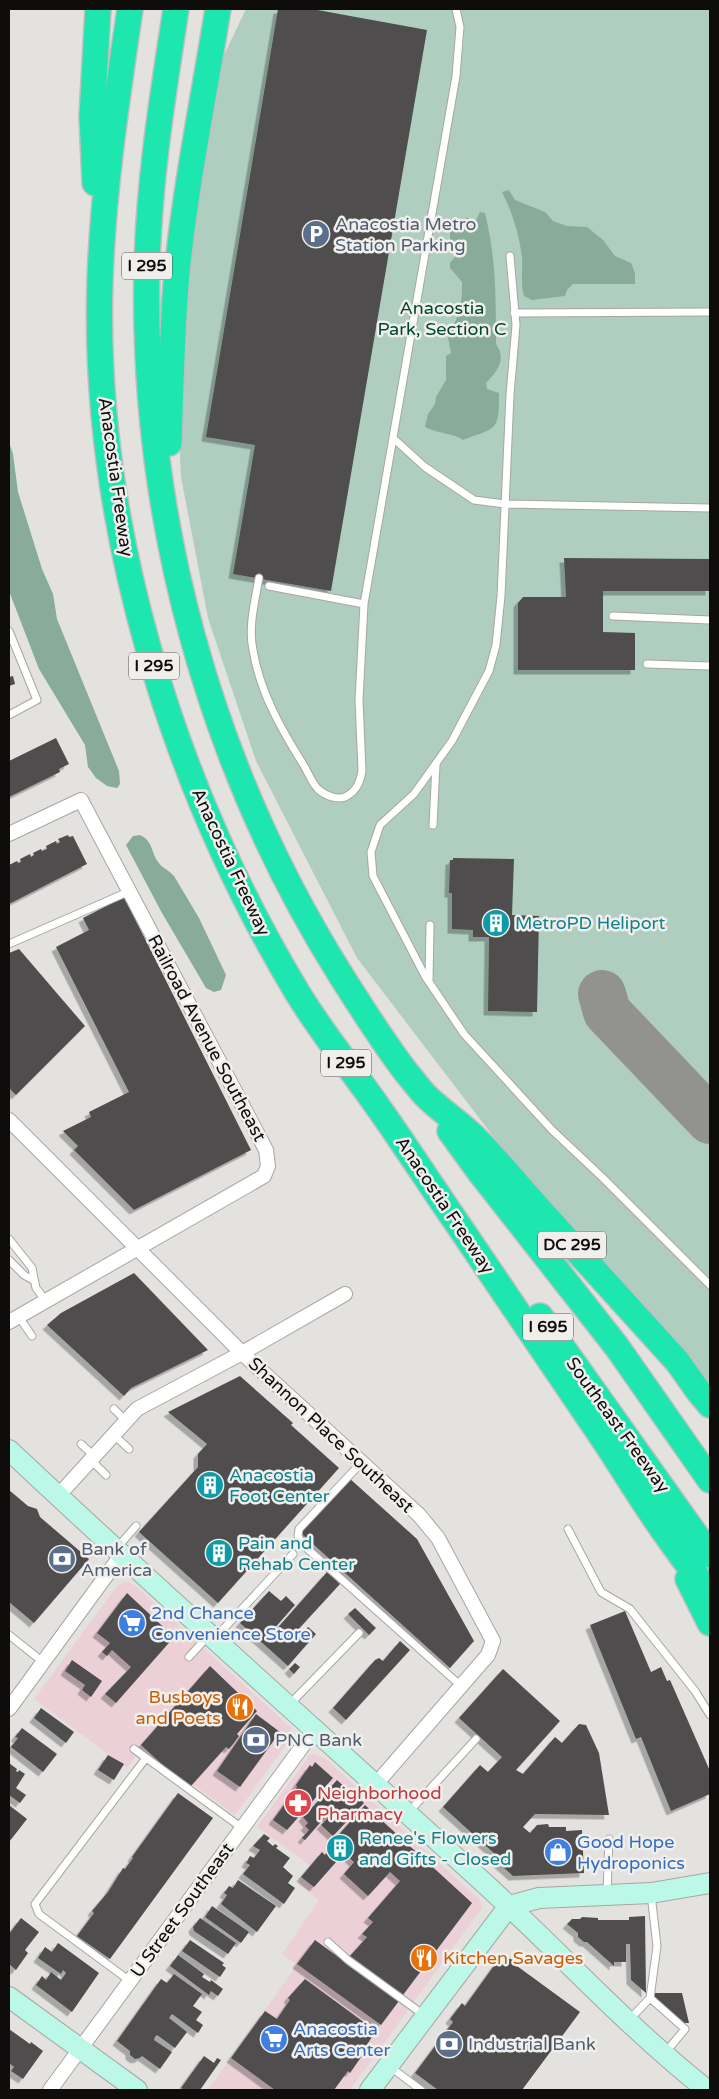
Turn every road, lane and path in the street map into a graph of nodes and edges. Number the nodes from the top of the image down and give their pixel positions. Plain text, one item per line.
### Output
1 (98, 9) edge
2 (130, 9) edge
3 (176, 9) edge
4 (218, 9) edge
5 (456, 9) edge
6 (510, 256) dead end
7 (100, 281) junction
8 (710, 312) edge
9 (514, 313) junction
10 (394, 438) junction
11 (505, 504) junction
12 (710, 508) edge
13 (167, 523) junction
14 (259, 578) dead end
15 (269, 586) dead end
16 (364, 604) junction
17 (613, 616) dead end
18 (710, 620) edge
19 (9, 631) edge
20 (647, 664) dead end
21 (710, 666) edge
22 (9, 715) edge
23 (436, 764) junction
24 (433, 825) dead end
25 (9, 834) edge
26 (130, 892) junction
27 (430, 925) dead end
28 (9, 944) edge
29 (429, 982) junction
30 (424, 1094) junction
31 (377, 1106) junction
32 (9, 1120) edge
33 (9, 1238) edge
34 (138, 1250) junction
35 (9, 1260) edge
36 (33, 1280) junction
37 (710, 1285) edge
38 (345, 1294) dead end
39 (46, 1301) junction
40 (14, 1319) edge
41 (32, 1336) dead end
42 (242, 1353) junction
43 (710, 1405) edge
44 (114, 1409) dead end
45 (126, 1421) junction
46 (114, 1435) junction
47 (81, 1444) dead end
48 (129, 1449) dead end
49 (9, 1450) edge
50 (93, 1458) junction
51 (361, 1463) junction
52 (106, 1475) dead end
53 (710, 1480) edge
54 (58, 1496) junction
55 (136, 1526) dead end
56 (568, 1529) dead end
57 (667, 1537) junction
58 (119, 1551) junction
59 (293, 1554) dead end
60 (710, 1555) edge
61 (710, 1594) edge
62 (710, 1623) edge
63 (359, 1632) dead end
64 (9, 1635) edge
65 (213, 1636) junction
66 (189, 1657) dead end
67 (43, 1662) junction
68 (460, 1686) junction
69 (289, 1706) junction
70 (9, 1709) edge
71 (710, 1715) edge
72 (314, 1729) junction
73 (476, 1739) dead end
74 (134, 1749) dead end
75 (146, 1758) junction
76 (376, 1784) junction
77 (408, 1814) junction
78 (242, 1828) junction
79 (609, 1839) dead end
80 (710, 1883) edge
81 (651, 1893) junction
82 (607, 1896) junction
83 (510, 1906) junction
84 (328, 1942) dead end
85 (130, 1981) junction
86 (9, 1997) edge
87 (650, 1998) junction
88 (426, 2016) junction
89 (628, 2020) junction
90 (80, 2049) junction
91 (664, 2054) junction
92 (388, 2066) junction
93 (696, 2084) edge
94 (50, 2090) edge
95 (137, 2090) edge
96 (370, 2090) edge
97 (421, 2090) edge

1 - 7 highway
2 - 7 highway, Anacostia Freeway / I 295
3 - 13 highway, I 295
4 - 13 highway
5 - 10 lane
6 - 9 lane
7 - 31 highway, Anacostia Freeway / I 295
8 - 9 lane
9 - 11 lane
10 - 11 lane
10 - 16 lane
11 - 12 lane
11 - 23 lane
13 - 30 highway, I 295
14 - 16 lane
15 - 16 lane
17 - 18 lane
19 - 22 lane
20 - 21 lane
23 - 24 lane
23 - 29 lane
25 - 26 street, Railroad Avenue Southeast
26 - 28 lane
26 - 34 street, Railroad Avenue Southeast
27 - 29 lane
29 - 37 lane
30 - 43 highway, DC 295
30 - 53 highway, I 695
31 - 57 highway, Anacostia Freeway
31 - 60 highway, Southeast Freeway / I 695
32 - 34 street, Shannon Place Southeast
33 - 36 lane
34 - 39 street, Railroad Avenue Southeast
34 - 42 street, Shannon Place Southeast
35 - 36 lane
36 - 39 lane
38 - 42 street
39 - 40 street, Railroad Avenue Southeast
40 - 41 lane
42 - 45 street
42 - 51 street, Shannon Place Southeast
44 - 45 lane
45 - 46 street
46 - 48 lane
46 - 50 street
47 - 50 lane
49 - 54 main road
50 - 52 lane
50 - 54 street
51 - 68 street, Shannon Place Southeast
51 - 68 lane
54 - 58 main road
55 - 58 lane
56 - 71 lane
57 - 61 highway, Anacostia Freeway
57 - 62 highway
58 - 65 main road
58 - 67 street
59 - 65 lane
63 - 69 lane
64 - 67 lane
65 - 66 lane
65 - 69 main road
67 - 70 street
68 - 76 street, Shannon Place Southeast
69 - 72 main road
72 - 76 main road
72 - 78 street, U Street Southeast
73 - 77 lane
74 - 75 lane
75 - 78 lane
75 - 85 lane
76 - 77 main road
77 - 83 main road
78 - 85 street, U Street Southeast
79 - 82 lane
80 - 81 main road
81 - 82 main road
81 - 87 lane
82 - 83 main road
83 - 88 main road
83 - 89 main road
84 - 88 lane
85 - 90 street, U Street Southeast
86 - 90 main road
87 - 89 lane
87 - 91 lane
88 - 92 main road
89 - 91 main road
90 - 94 street, U Street Southeast
90 - 95 main road
91 - 93 main road
92 - 96 main road
92 - 97 lane

